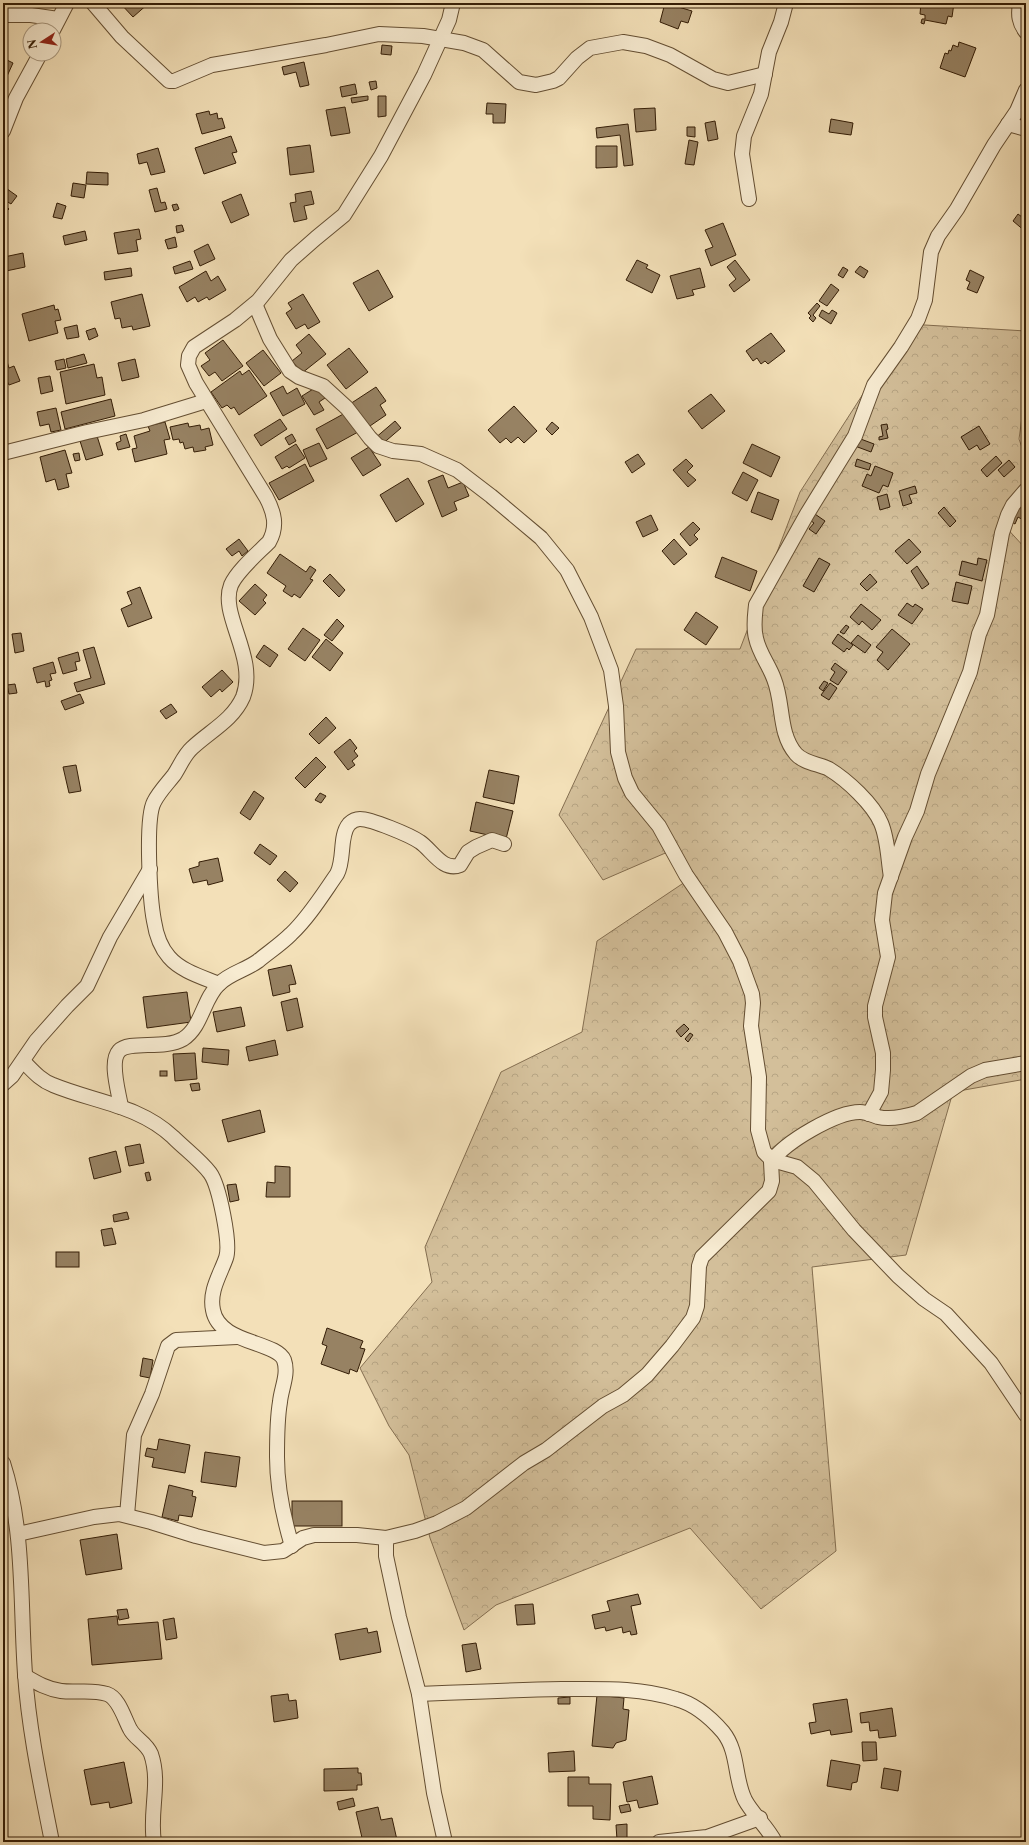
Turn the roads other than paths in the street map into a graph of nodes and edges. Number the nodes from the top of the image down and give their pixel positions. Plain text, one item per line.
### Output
1 (67, 3) edge
2 (93, 3) edge
3 (453, 3) edge
4 (786, 3) edge
5 (1020, 3) edge
6 (3, 15) edge
7 (48, 22) edge
8 (57, 22) edge
9 (1026, 32) edge
10 (441, 40) junction
11 (36, 62) edge
12 (765, 74) junction
13 (1026, 90) edge
14 (1008, 124) junction
15 (1026, 129) edge
16 (3, 131) edge
17 (749, 199) dead end
18 (255, 304) junction
19 (206, 401) junction
20 (3, 453) edge
21 (1026, 490) edge
22 (504, 844) dead end
23 (150, 869) junction
24 (891, 877) junction
25 (219, 984) junction
26 (23, 1061) junction
27 (1026, 1063) edge
28 (3, 1084) edge
29 (121, 1107) junction
30 (869, 1114) junction
31 (772, 1160) junction
32 (239, 1336) junction
33 (1026, 1415) edge
34 (3, 1463) edge
35 (127, 1515) junction
36 (18, 1534) junction
37 (386, 1538) junction
38 (292, 1546) junction
39 (25, 1676) junction
40 (419, 1694) junction
41 (760, 1818) junction
42 (52, 1842) edge
43 (154, 1842) edge
44 (445, 1842) edge
45 (659, 1842) edge
46 (775, 1842) edge

1 - 8 street
2 - 10 street
3 - 10 street
4 - 12 street
5 - 9 street
6 - 7 street
10 - 12 street
10 - 18 street
11 - 16 street
12 - 17 street
13 - 14 street
14 - 15 street
14 - 24 street
18 - 19 street
18 - 31 street
19 - 20 street
19 - 23 street
21 - 24 street
22 - 25 street
23 - 25 street
23 - 26 street
24 - 30 street
25 - 29 street
26 - 28 street
26 - 29 street
27 - 30 street
29 - 32 street
30 - 31 street
31 - 33 street
31 - 37 street
32 - 35 street
32 - 38 street
34 - 36 street
35 - 36 street
35 - 38 street
36 - 39 street
37 - 38 street
37 - 40 street
39 - 42 street
39 - 43 street
40 - 41 street
40 - 44 street
41 - 45 street
41 - 46 street

